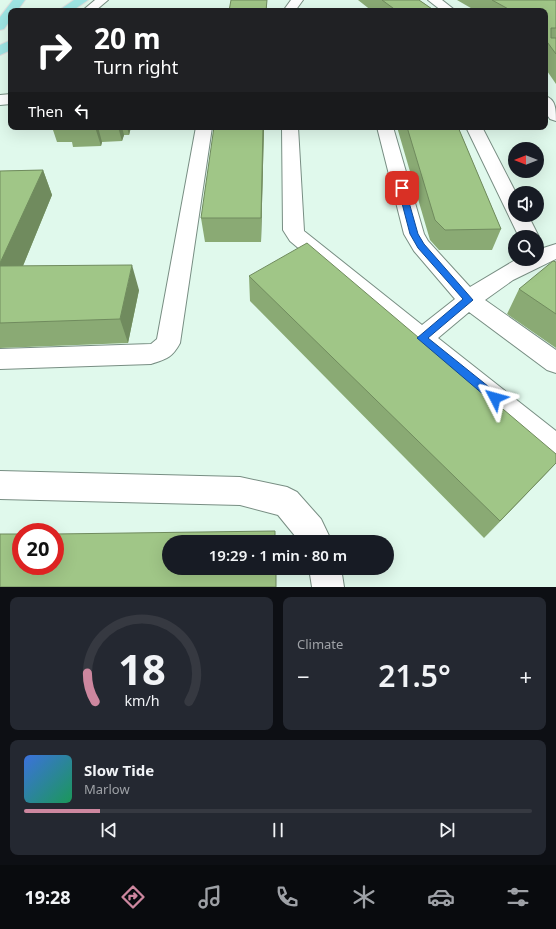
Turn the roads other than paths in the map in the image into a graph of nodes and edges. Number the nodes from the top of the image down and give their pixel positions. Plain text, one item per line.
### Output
1 (82, 0) edge
2 (102, 0) edge
3 (434, 0) edge
4 (69, 8) edge
5 (92, 8) edge
6 (446, 8) edge
7 (8, 15) edge
8 (0, 26) edge
9 (548, 106) edge
10 (556, 116) edge
11 (204, 130) edge
12 (290, 130) edge
13 (386, 130) edge
14 (476, 130) edge
15 (508, 195) edge
16 (519, 266) edge
17 (469, 300) junction
18 (422, 338) junction
19 (0, 359) edge
20 (556, 364) edge
21 (556, 448) edge
22 (0, 485) edge
23 (313, 535) edge
24 (326, 575) edge
25 (328, 587) edge

1 - 4 main road
2 - 5 lane
3 - 6 lane
7 - 8 main road
9 - 10 lane
11 - 19 lane
12 - 18 lane
13 - 17 lane
14 - 15 lane
16 - 17 lane
17 - 18 lane
17 - 20 lane
18 - 21 lane
22 - 23 lane
24 - 25 lane

